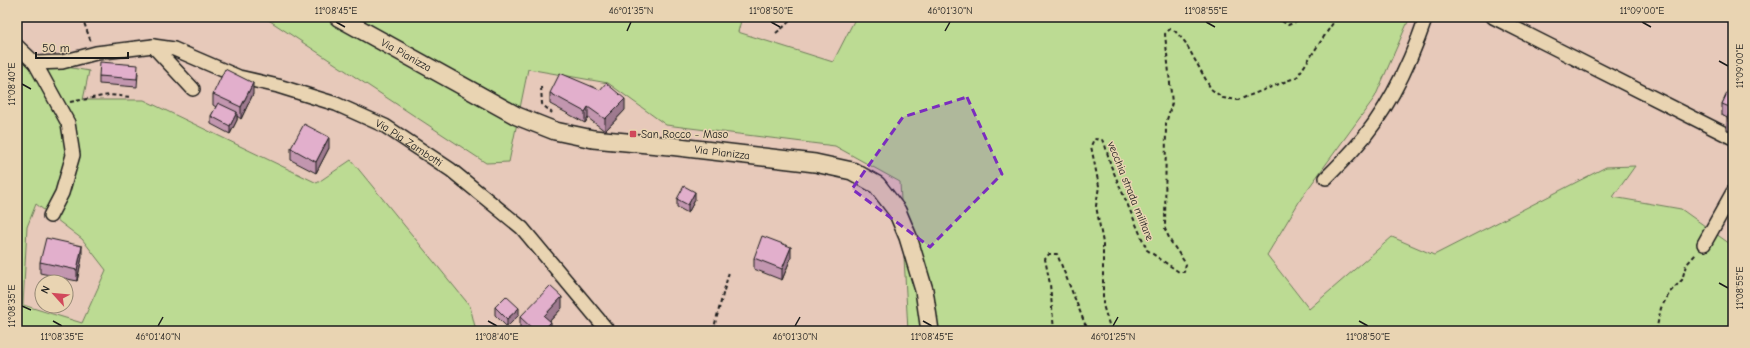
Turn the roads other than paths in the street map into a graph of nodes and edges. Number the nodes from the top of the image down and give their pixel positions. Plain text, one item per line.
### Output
1 (338, 17) edge
2 (1426, 17) edge
3 (1493, 17) edge
4 (17, 46) edge
5 (153, 46) junction
6 (35, 62) junction
7 (193, 89) dead end
8 (1733, 138) edge
9 (1326, 178) dead end
10 (1733, 192) edge
11 (50, 216) dead end
12 (1704, 244) road end
13 (608, 331) edge
14 (930, 331) edge

1 - 14 main road, Via Pianizza
2 - 9 street
3 - 8 street
4 - 6 street
5 - 6 street, Via Pia Zambotti
5 - 7 street
5 - 13 street, Via Pia Zambotti
6 - 11 street
10 - 12 street

